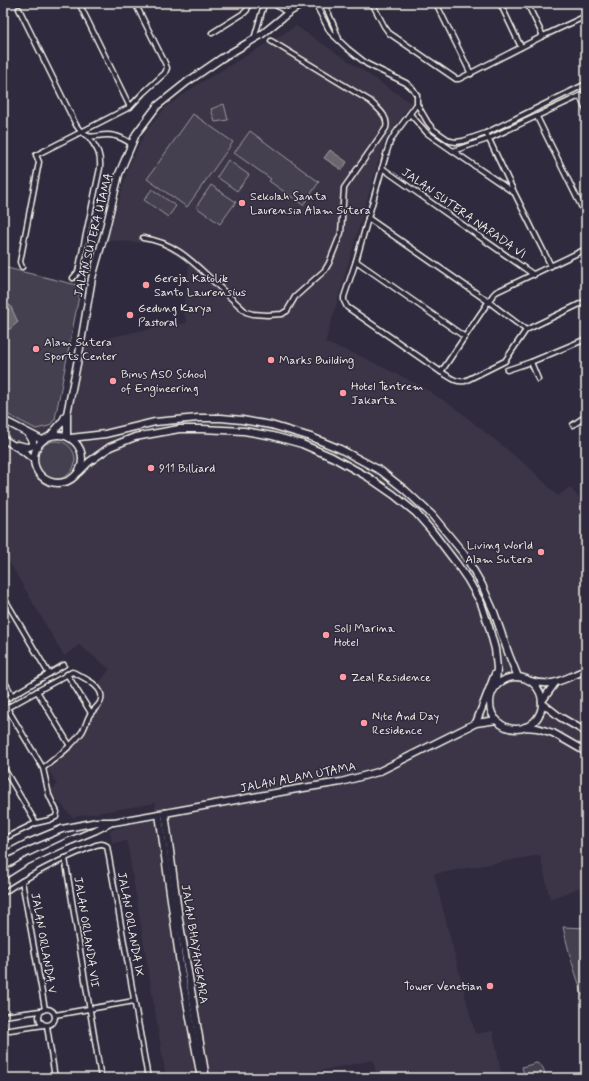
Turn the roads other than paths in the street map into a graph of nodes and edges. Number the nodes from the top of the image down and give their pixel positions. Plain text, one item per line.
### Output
1 (79, 3) edge
2 (135, 3) edge
3 (249, 3) edge
4 (262, 3) edge
5 (273, 3) edge
6 (304, 3) edge
7 (315, 3) edge
8 (324, 3) edge
9 (372, 3) edge
10 (436, 3) edge
11 (500, 3) edge
12 (527, 3) edge
13 (20, 9) dead end
14 (288, 13) junction
15 (586, 16) edge
16 (212, 33) dead end
17 (544, 36) junction
18 (254, 40) junction
19 (339, 40) junction
20 (271, 41) dead end
21 (521, 48) junction
22 (471, 74) junction
23 (586, 84) edge
24 (586, 93) edge
25 (580, 96) junction
26 (417, 104) junction
27 (130, 107) junction
28 (586, 110) edge
29 (410, 114) junction
30 (537, 117) junction
31 (81, 132) junction
32 (486, 133) junction
33 (89, 137) junction
34 (488, 139) junction
35 (132, 144) junction
36 (453, 151) junction
37 (382, 168) junction
38 (514, 192) junction
39 (586, 216) edge
40 (368, 218) junction
41 (143, 238) dead end
42 (586, 249) edge
43 (356, 261) junction
44 (551, 266) junction
45 (22, 267) dead end
46 (534, 275) junction
47 (73, 278) dead end
48 (586, 301) edge
49 (489, 302) junction
50 (526, 330) junction
51 (465, 337) junction
52 (586, 339) edge
53 (531, 362) junction
54 (507, 370) dead end
55 (441, 372) junction
56 (538, 379) dead end
57 (66, 414) junction
58 (586, 416) edge
59 (3, 420) edge
60 (573, 425) dead end
61 (26, 432) junction
62 (51, 435) junction
63 (69, 437) junction
64 (3, 439) edge
65 (42, 440) junction
66 (15, 446) junction
67 (33, 459) junction
68 (79, 472) junction
69 (3, 596) edge
70 (64, 665) dead end
71 (497, 668) junction
72 (586, 670) edge
73 (49, 674) junction
74 (67, 674) junction
75 (518, 677) junction
76 (3, 679) edge
77 (530, 681) junction
78 (555, 683) junction
79 (496, 686) junction
80 (37, 691) junction
81 (12, 695) junction
82 (3, 701) edge
83 (542, 702) junction
84 (5, 709) edge
85 (91, 713) junction
86 (497, 720) junction
87 (476, 723) junction
88 (525, 727) junction
89 (586, 732) edge
90 (70, 746) junction
91 (586, 752) edge
92 (3, 767) edge
93 (44, 768) junction
94 (162, 814) junction
95 (114, 822) junction
96 (36, 823) junction
97 (3, 838) edge
98 (3, 856) edge
99 (64, 858) junction
100 (3, 876) edge
101 (22, 881) junction
102 (3, 893) edge
103 (134, 1001) junction
104 (45, 1009) junction
105 (90, 1009) junction
106 (40, 1011) junction
107 (55, 1015) junction
108 (3, 1016) edge
109 (45, 1025) junction
110 (3, 1031) edge
111 (3, 1069) edge
112 (4, 1078) edge
113 (55, 1078) edge
114 (101, 1078) edge
115 (148, 1078) edge
116 (201, 1078) edge
117 (206, 1078) edge

1 - 27 street
2 - 27 street
3 - 16 street
4 - 18 street
5 - 14 street
6 - 14 main road, JALAN SUTERA UTAMA
7 - 19 street
8 - 19 street
9 - 22 street
10 - 22 street
11 - 21 street
12 - 17 street
13 - 31 street
14 - 18 main road, JALAN SUTERA UTAMA
15 - 17 street
17 - 21 street
18 - 35 main road, JALAN SUTERA UTAMA
19 - 26 street
20 - 41 street
21 - 22 street
23 - 32 street
24 - 25 street
25 - 28 street
25 - 30 street
26 - 29 street
26 - 32 street
27 - 31 street
29 - 36 street
29 - 37 street
30 - 34 street
30 - 39 street
31 - 33 street
31 - 45 street
32 - 34 street
33 - 35 street
33 - 47 street
34 - 36 street
34 - 38 street
35 - 57 main road, JALAN SUTERA UTAMA
36 - 38 street
37 - 40 street
37 - 46 street, JALAN SUTERA NARADA VI
38 - 44 street
40 - 43 street
40 - 49 street
42 - 44 street
43 - 51 street
43 - 55 street
44 - 46 street
46 - 49 street
48 - 50 street
49 - 50 street
49 - 51 street
50 - 55 street
51 - 55 street
52 - 53 street
53 - 54 street
53 - 56 street
57 - 62 main road, JALAN SUTERA UTAMA
57 - 63 main road, JALAN SUTERA UTAMA
58 - 60 street
59 - 61 main road
61 - 65 main road
61 - 66 main road
62 - 63 main road
62 - 65 main road
63 - 68 main road
63 - 75 main road
64 - 66 main road
65 - 67 main road
66 - 67 main road
67 - 68 main road
68 - 71 main road
69 - 73 street
70 - 73 street
71 - 79 main road
71 - 87 main road
72 - 78 main road
73 - 81 street
74 - 80 street
74 - 85 street
74 - 85 street
75 - 77 main road
75 - 79 main road
76 - 81 street
77 - 78 main road
77 - 83 main road
78 - 83 main road
79 - 86 main road
80 - 84 street
80 - 90 street
81 - 82 street
83 - 88 main road
83 - 89 main road
84 - 93 street
85 - 90 street
86 - 87 main road, JALAN ALAM UTAMA
86 - 88 main road
87 - 94 main road, JALAN ALAM UTAMA
88 - 91 main road
90 - 93 street
92 - 96 street
93 - 96 street
94 - 95 main road, JALAN ALAM UTAMA
94 - 116 main road, JALAN BHAYANGKARA
94 - 117 main road, JALAN BHAYANGKARA
95 - 98 main road, JALAN ALAM UTAMA
95 - 100 main road, JALAN ALAM UTAMA
96 - 97 street
99 - 101 street
99 - 103 street, JALAN ORLANDA IX
99 - 105 street, JALAN ORLANDA VII
101 - 102 street
101 - 104 street, JALAN ORLANDA V
103 - 105 street
103 - 115 street, JALAN ORLANDA IX
104 - 106 street
104 - 107 street
105 - 107 street
105 - 114 street, JALAN ORLANDA VII
106 - 108 street
106 - 109 street
107 - 109 street
109 - 110 street
109 - 113 street
111 - 112 street

